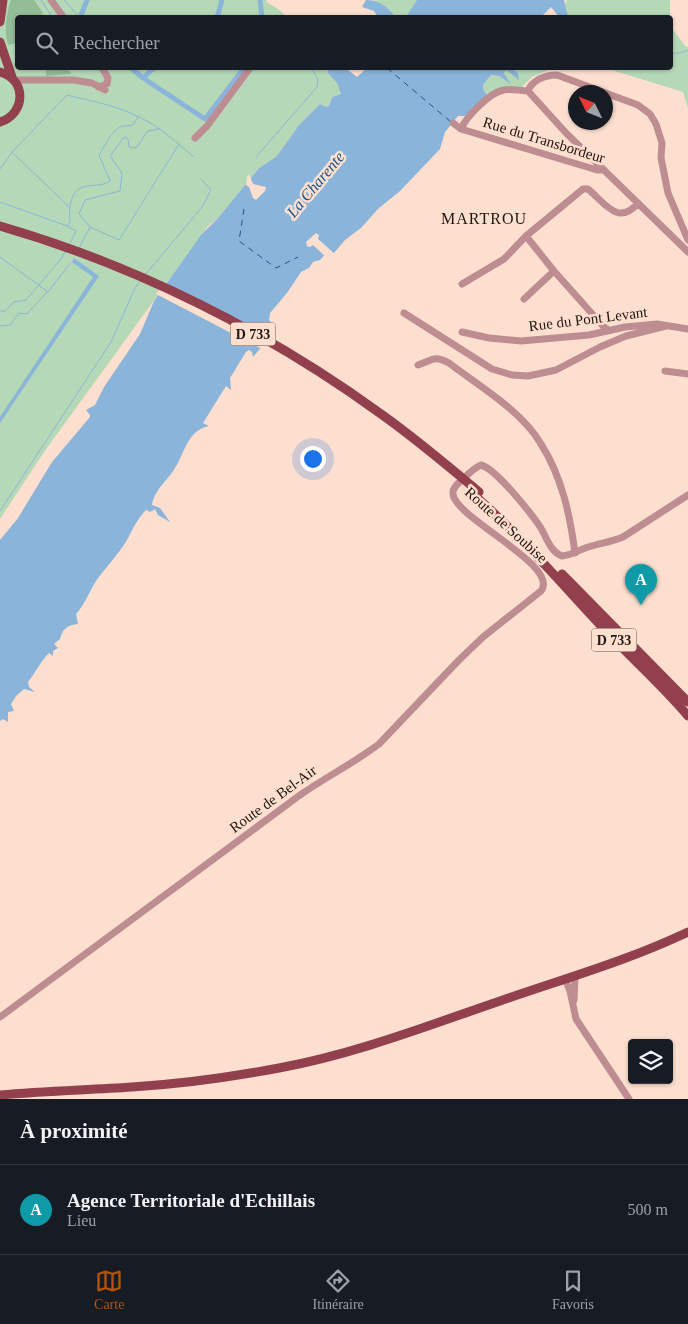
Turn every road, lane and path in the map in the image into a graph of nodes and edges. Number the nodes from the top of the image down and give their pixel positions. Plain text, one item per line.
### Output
1 (3, 0) edge
2 (50, 0) edge
3 (62, 15) edge
4 (0, 22) edge
5 (0, 42) edge
6 (103, 70) edge
7 (249, 70) edge
8 (0, 72) edge
9 (13, 79) junction
10 (528, 91) junction
11 (0, 122) edge
12 (453, 123) dead end
13 (461, 129) junction
14 (195, 138) dead end
15 (603, 170) junction
16 (638, 203) junction
17 (0, 226) edge
18 (0, 231) edge
19 (526, 236) junction
20 (688, 240) edge
21 (688, 252) edge
22 (554, 271) junction
23 (462, 284) dead end
24 (524, 299) dead end
25 (404, 313) dead end
26 (666, 326) junction
27 (688, 329) edge
28 (608, 330) junction
29 (462, 332) dead end
30 (418, 365) dead end
31 (666, 371) dead end
32 (688, 374) edge
33 (477, 494) junction
34 (688, 495) edge
35 (575, 553) junction
36 (544, 584) joint
37 (688, 702) edge
38 (688, 716) edge
39 (688, 932) edge
40 (574, 976) junction
41 (565, 979) junction
42 (573, 1008) junction
43 (0, 1017) edge
44 (0, 1090) edge
45 (53, 1090) junction
46 (0, 1095) edge
47 (629, 1099) edge

1 - 4 main road
2 - 3 street
5 - 9 main road
6 - 9 street
7 - 14 street
8 - 9 main road
9 - 11 main road
10 - 13 street
10 - 15 street
10 - 20 street
12 - 13 street, Rue du Transbordeur
13 - 15 street, Rue du Transbordeur
15 - 16 street, Rue du Transbordeur
16 - 19 street
16 - 21 street, Rue du Transbordeur
17 - 33 main road, D 733, bridge
18 - 33 main road, D 733
19 - 22 street
19 - 23 street
22 - 24 street
22 - 28 street
25 - 26 street
26 - 27 street, Rue du Pont Levant
26 - 28 street, Rue du Pont Levant
28 - 29 street, Rue du Pont Levant
30 - 35 street
31 - 32 street
33 - 37 main road, D 733
33 - 38 main road, D 733
34 - 35 street
35 - 36 street, Route de Soubise
36 - 43 street, Route de Bel-Air
39 - 40 main road
40 - 41 main road
40 - 42 street
41 - 42 street
41 - 45 main road
42 - 47 street
44 - 45 main road
45 - 46 main road

